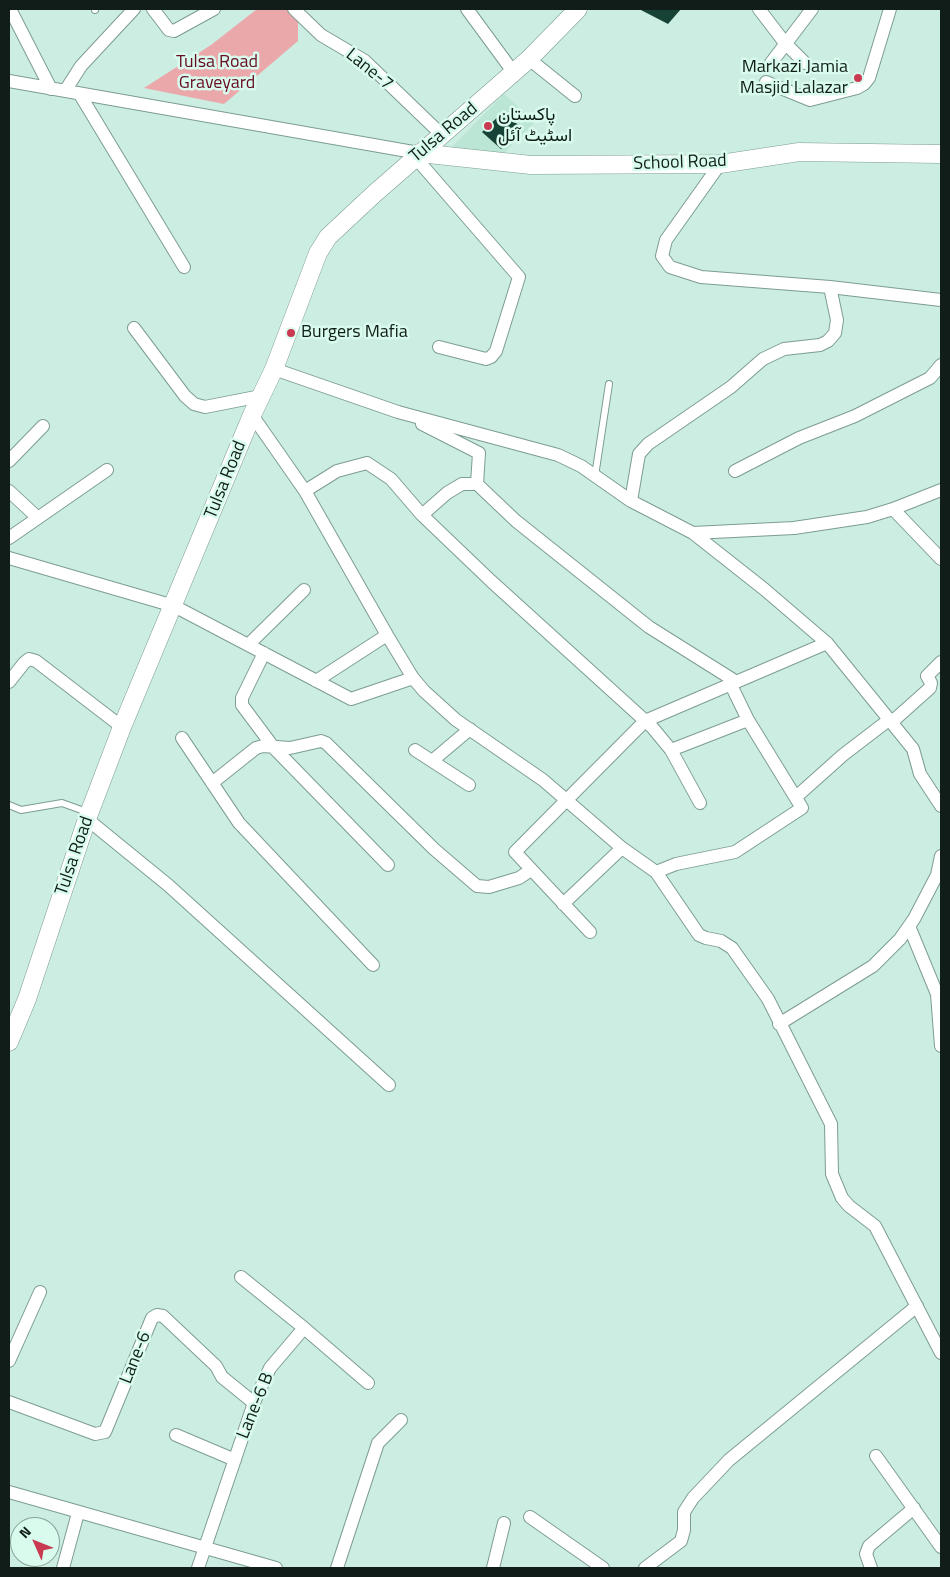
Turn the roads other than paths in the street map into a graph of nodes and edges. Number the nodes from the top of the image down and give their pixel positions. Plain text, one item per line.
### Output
1 (10, 9) edge
2 (134, 9) edge
3 (153, 9) edge
4 (214, 9) edge
5 (294, 9) edge
6 (467, 9) edge
7 (578, 9) edge
8 (759, 9) edge
9 (812, 9) edge
10 (890, 9) edge
11 (785, 43) junction
12 (529, 59) junction
13 (772, 62) dead end
14 (806, 63) dead end
15 (514, 73) junction
16 (9, 81) edge
17 (766, 82) dead end
18 (51, 89) junction
19 (65, 91) junction
20 (79, 93) junction
21 (575, 96) dead end
22 (442, 135) junction
23 (941, 154) edge
24 (417, 155) junction
25 (720, 164) junction
26 (184, 267) dead end
27 (830, 287) junction
28 (941, 300) edge
29 (134, 328) dead end
30 (439, 347) dead end
31 (941, 365) edge
32 (274, 369) junction
33 (609, 384) dead end
34 (260, 396) junction
35 (398, 412) junction
36 (252, 415) junction
37 (43, 426) dead end
38 (9, 461) edge
39 (106, 470) dead end
40 (735, 471) dead end
41 (595, 476) junction
42 (477, 484) junction
43 (941, 490) edge
44 (9, 491) edge
45 (305, 491) junction
46 (631, 501) junction
47 (893, 509) junction
48 (422, 515) junction
49 (38, 518) junction
50 (693, 533) junction
51 (9, 538) edge
52 (9, 558) edge
53 (941, 559) edge
54 (304, 590) dead end
55 (174, 606) junction
56 (387, 635) junction
57 (827, 643) junction
58 (248, 645) junction
59 (264, 653) junction
60 (941, 662) edge
61 (413, 678) junction
62 (316, 681) junction
63 (9, 682) edge
64 (733, 683) junction
65 (748, 720) junction
66 (891, 720) junction
67 (645, 721) junction
68 (122, 727) junction
69 (470, 729) junction
70 (182, 738) dead end
71 (274, 748) junction
72 (415, 750) dead end
73 (671, 750) junction
74 (432, 761) junction
75 (212, 783) junction
76 (469, 785) dead end
77 (796, 798) junction
78 (566, 800) junction
79 (700, 803) dead end
80 (9, 805) edge
81 (941, 806) edge
82 (88, 816) junction
83 (622, 848) junction
84 (941, 856) edge
85 (388, 866) dead end
86 (531, 870) junction
87 (656, 872) junction
88 (563, 904) junction
89 (909, 926) junction
90 (590, 932) dead end
91 (373, 966) dead end
92 (779, 1024) junction
93 (9, 1042) edge
94 (941, 1046) edge
95 (389, 1085) dead end
96 (241, 1277) dead end
97 (40, 1292) dead end
98 (916, 1306) junction
99 (304, 1328) junction
100 (941, 1353) edge
101 (9, 1361) edge
102 (368, 1383) dead end
103 (9, 1402) edge
104 (254, 1403) junction
105 (401, 1420) dead end
106 (176, 1435) dead end
107 (876, 1456) dead end
108 (235, 1460) junction
109 (9, 1492) edge
110 (914, 1508) junction
111 (78, 1513) junction
112 (530, 1517) dead end
113 (504, 1523) dead end
114 (941, 1547) edge
115 (203, 1549) junction
116 (581, 1562) edge
117 (63, 1568) edge
118 (198, 1568) edge
119 (276, 1568) edge
120 (337, 1568) edge
121 (493, 1568) edge
122 (602, 1568) edge
123 (645, 1568) edge
124 (871, 1568) edge

1 - 18 street
2 - 19 street
3 - 4 street
5 - 22 street, Lane-7
6 - 15 street
7 - 12 main road, Tulsa Road
8 - 11 street
9 - 11 street
10 - 17 street
11 - 13 street
11 - 14 street
12 - 15 main road, Tulsa Road
12 - 21 street
15 - 22 main road, Tulsa Road
16 - 18 street
18 - 19 street
19 - 20 street
20 - 24 street
20 - 26 street
22 - 24 main road, Tulsa Road
23 - 25 main road, School Road
24 - 25 main road, School Road
24 - 30 street
24 - 32 main road, Tulsa Road
25 - 27 street
27 - 28 street
27 - 46 street
29 - 34 street
31 - 40 street
32 - 34 main road, Tulsa Road
32 - 35 street
33 - 41 lane
34 - 36 main road, Tulsa Road
35 - 41 street
35 - 42 street
36 - 45 street
36 - 55 main road, Tulsa Road
37 - 38 street
39 - 49 street
41 - 46 street
42 - 48 street
42 - 64 street
43 - 47 street
44 - 49 street
45 - 48 street
45 - 56 street
46 - 50 street
47 - 50 street
47 - 53 street
48 - 67 street
49 - 51 street
50 - 57 street
52 - 55 street
54 - 58 street
55 - 58 street
55 - 68 main road, Tulsa Road
56 - 61 street
56 - 62 street
57 - 64 street
57 - 66 street
58 - 59 street
59 - 62 street
59 - 71 street
60 - 66 street
61 - 62 street
61 - 69 street
63 - 68 street
64 - 65 street
64 - 67 street
65 - 73 street
65 - 77 street
66 - 77 street
66 - 81 street
67 - 73 street
67 - 78 street
68 - 82 main road, Tulsa Road
69 - 74 street
69 - 78 street
70 - 75 street
71 - 75 street
71 - 85 street
71 - 86 street
72 - 74 street
73 - 79 street
74 - 76 street
75 - 91 street
77 - 87 street
78 - 83 street
78 - 86 street
80 - 82 lane
82 - 93 main road, Tulsa Road
82 - 95 street
83 - 87 street
83 - 88 street
84 - 89 street
86 - 88 street
87 - 92 street
88 - 90 street
89 - 92 street
89 - 94 street
92 - 98 street
96 - 99 street
97 - 101 street
98 - 100 street
98 - 123 street
99 - 102 street
99 - 104 street, Lane-6 B
103 - 104 street, Lane-6
104 - 108 street, Lane-6 B
105 - 120 street
106 - 108 street
107 - 110 street
108 - 115 street, Lane-6 B
109 - 111 street
110 - 114 street
110 - 124 street
111 - 115 street
111 - 117 street
112 - 116 street
113 - 121 street
115 - 118 street, Lane-6 B
115 - 119 street
116 - 122 street

